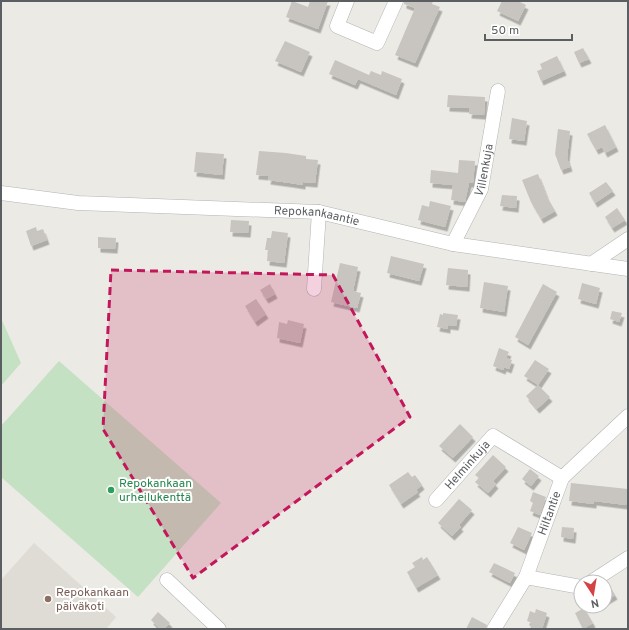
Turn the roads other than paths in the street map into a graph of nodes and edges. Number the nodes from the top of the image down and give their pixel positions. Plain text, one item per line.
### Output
1 (348, 1) edge
2 (396, 1) edge
3 (498, 91) dead end
4 (1, 193) edge
5 (319, 212) junction
6 (628, 239) edge
7 (453, 244) junction
8 (591, 264) junction
9 (628, 269) edge
10 (314, 289) dead end
11 (628, 416) edge
12 (562, 478) junction
13 (436, 500) dead end
14 (628, 558) edge
15 (603, 574) edge
16 (526, 577) junction
17 (167, 580) dead end
18 (573, 586) edge
19 (219, 629) edge
20 (494, 629) edge

1 - 2 street
3 - 7 street, Villenkuja
4 - 5 street, Repokankaantie
5 - 7 street, Repokankaantie
5 - 10 street
6 - 8 street
7 - 8 street, Repokankaantie
8 - 9 street, Repokankaantie
11 - 12 street, Hiltantie
12 - 13 street, Helminkuja
12 - 16 street, Hiltantie
14 - 15 street
16 - 18 street
16 - 20 street, Hiltantie
17 - 19 street

